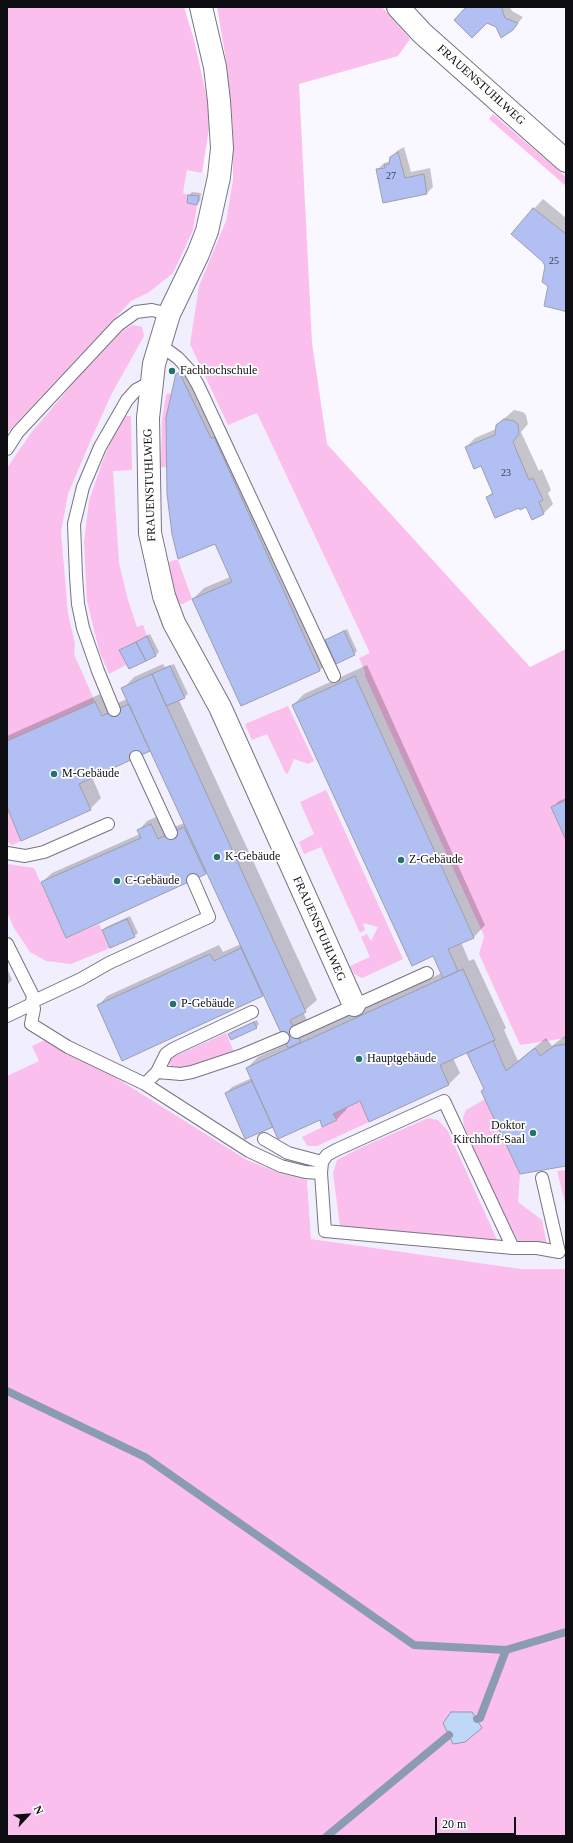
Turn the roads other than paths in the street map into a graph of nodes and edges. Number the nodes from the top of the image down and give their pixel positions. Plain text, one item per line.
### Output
1 (201, 7) edge
2 (398, 7) edge
3 (566, 161) edge
4 (170, 314) junction
5 (159, 344) junction
6 (152, 382) junction
7 (7, 449) edge
8 (334, 676) dead end
9 (114, 710) dead end
10 (136, 757) dead end
11 (108, 824) dead end
12 (171, 833) dead end
13 (7, 853) edge
14 (192, 880) dead end
15 (7, 944) edge
16 (427, 973) dead end
17 (32, 1002) junction
18 (354, 1005) junction
19 (252, 1012) dead end
20 (7, 1016) edge
21 (296, 1032) dead end
22 (283, 1038) dead end
23 (157, 1072) junction
24 (145, 1084) junction
25 (264, 1139) dead end
26 (322, 1167) junction
27 (542, 1178) dead end
28 (513, 1248) junction

1 - 4 street, FRAUENSTUHLWEG
2 - 3 street, FRAUENSTUHLWEG
4 - 5 street, FRAUENSTUHLWEG
4 - 7 lane
5 - 6 street, FRAUENSTUHLWEG
5 - 8 lane
6 - 9 lane
6 - 18 street, FRAUENSTUHLWEG
10 - 12 lane
11 - 13 lane
14 - 17 lane
15 - 17 lane
16 - 18 lane
17 - 20 lane
17 - 24 lane
18 - 21 lane
19 - 23 lane
22 - 23 lane
23 - 24 lane
24 - 26 lane
25 - 26 lane
26 - 28 lane
26 - 28 lane
27 - 28 lane

